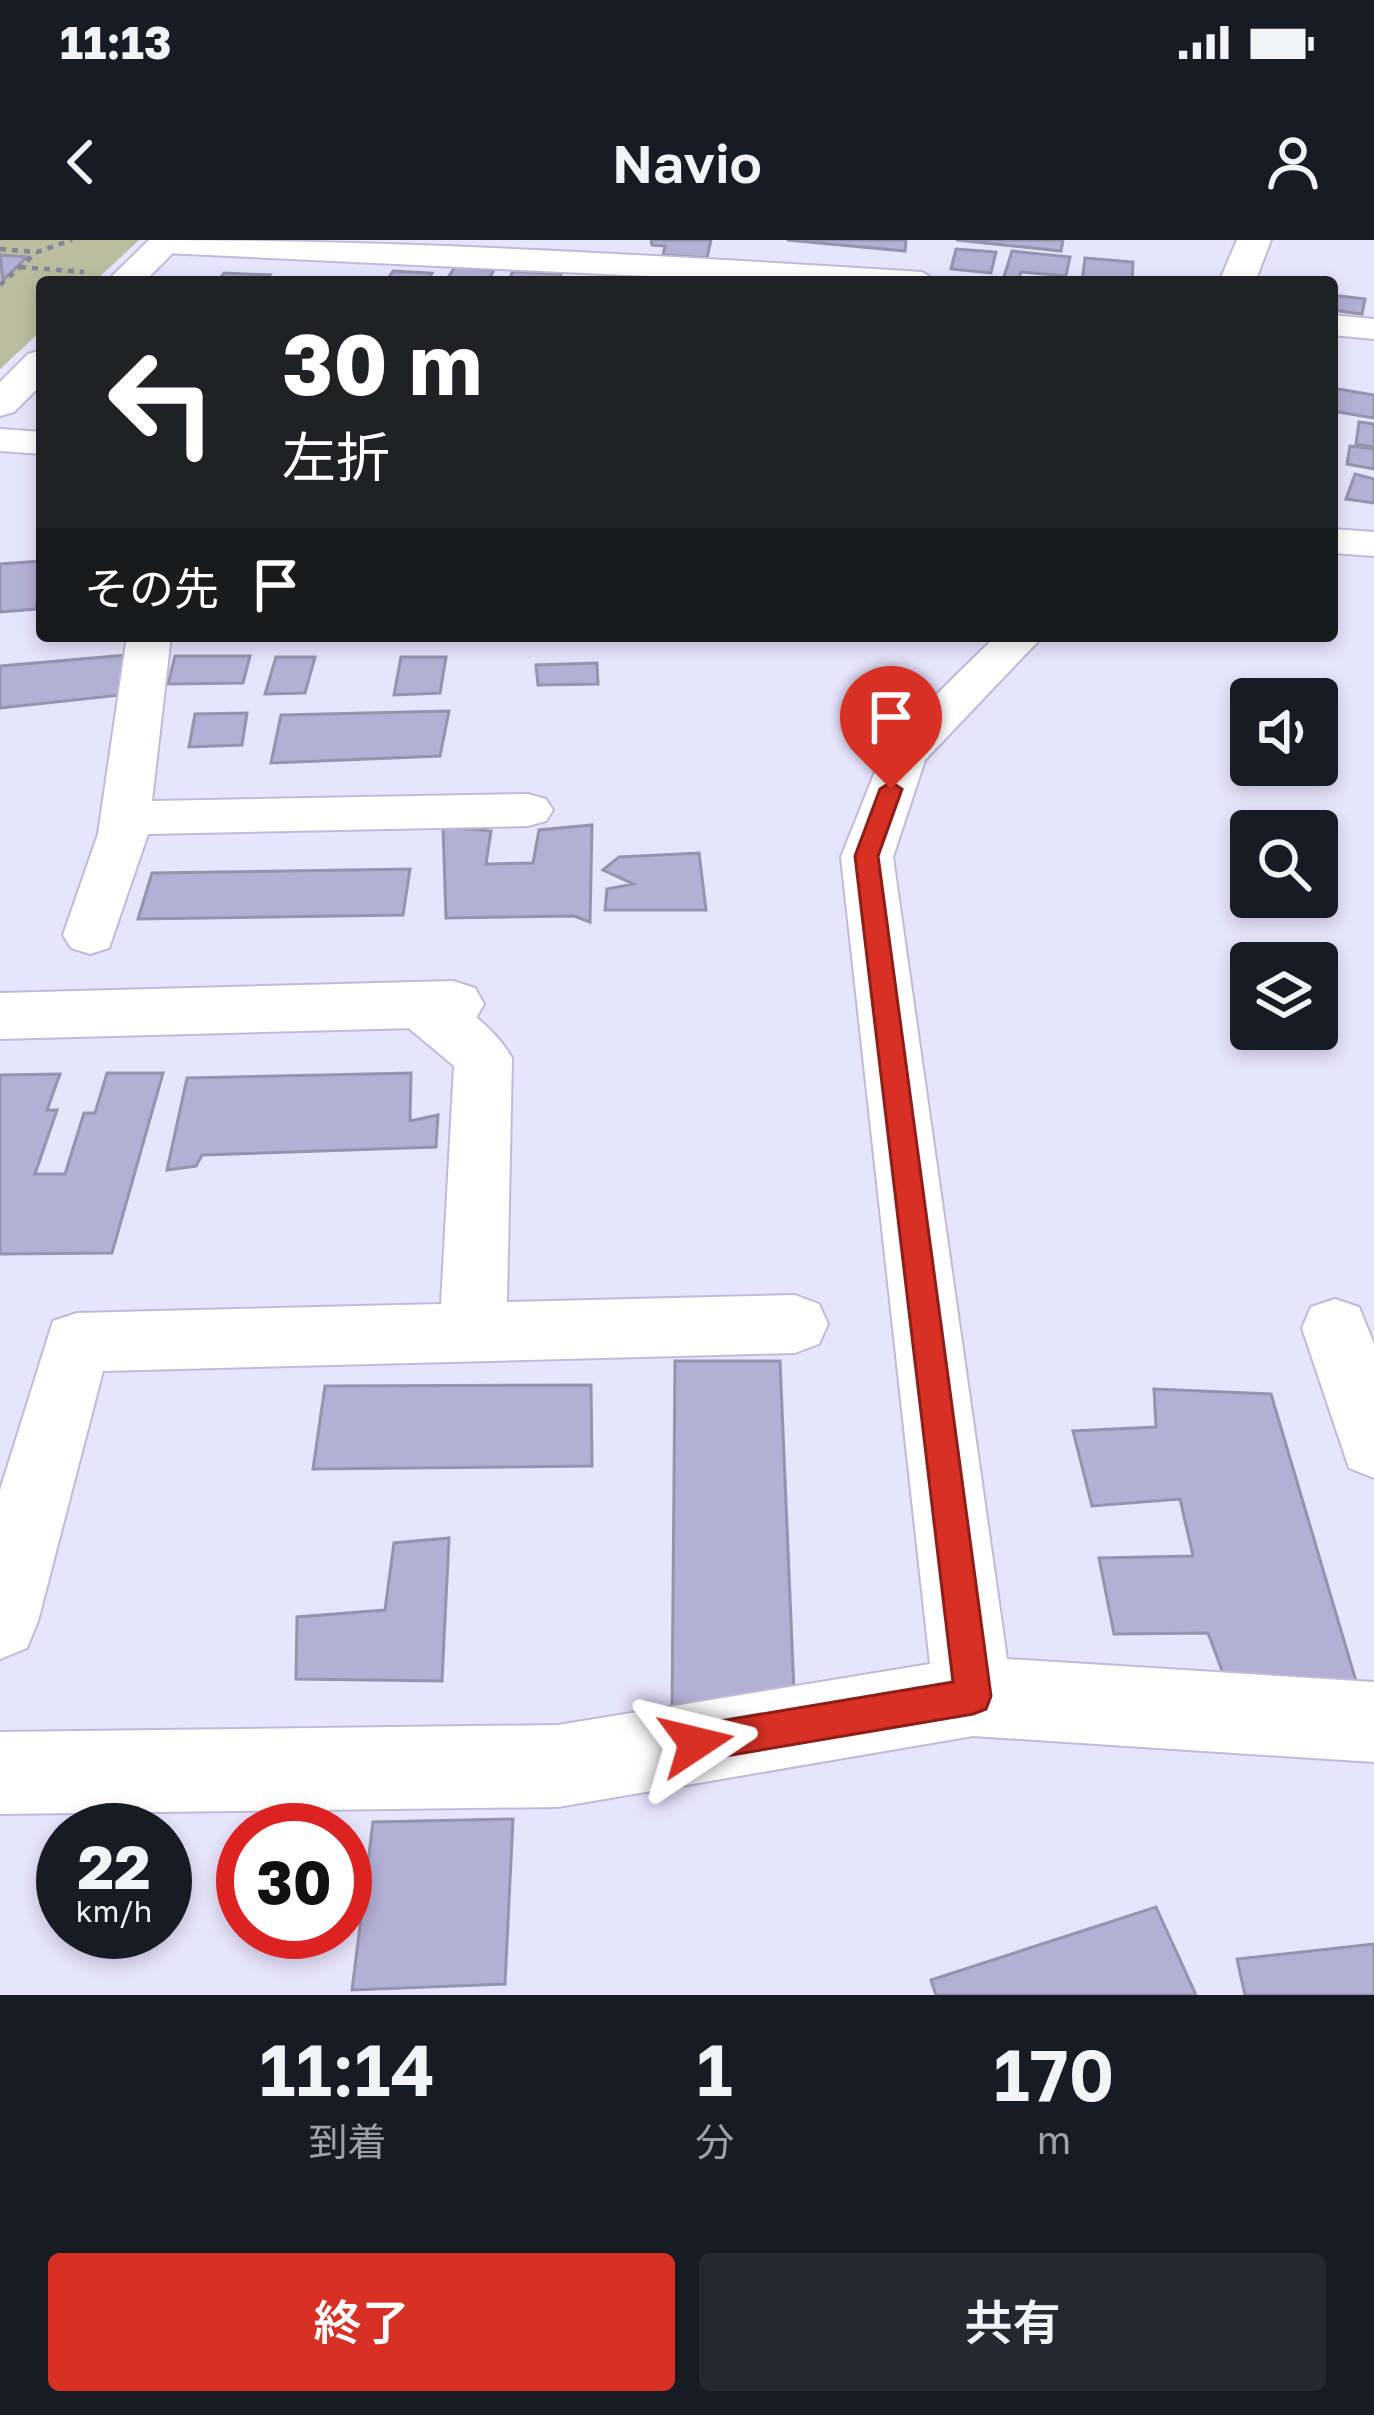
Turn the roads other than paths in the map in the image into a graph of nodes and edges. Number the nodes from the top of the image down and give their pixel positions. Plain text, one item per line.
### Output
1 (1254, 240) edge
2 (167, 242) edge
3 (354, 253) junction
4 (109, 276) edge
5 (336, 276) edge
6 (828, 276) edge
7 (1239, 276) edge
8 (1338, 326) edge
9 (1374, 329) edge
10 (36, 368) edge
11 (0, 404) edge
12 (0, 440) edge
13 (36, 443) edge
14 (1338, 541) edge
15 (1374, 544) edge
16 (148, 642) edge
17 (1015, 642) edge
18 (528, 810) dead end
19 (124, 818) junction
20 (90, 935) dead end
21 (436, 1005) joint
22 (0, 1016) edge
23 (795, 1324) dead end
24 (1335, 1328) dead end
25 (473, 1332) junction
26 (1374, 1445) edge
27 (0, 1621) edge
28 (973, 1696) junction
29 (1374, 1722) edge
30 (0, 1772) edge

1 - 7 street
2 - 3 street
2 - 4 street
3 - 5 street
3 - 6 street
8 - 9 street
10 - 11 street
12 - 13 street
14 - 15 street
16 - 19 street
17 - 28 street
18 - 19 street
19 - 20 street
21 - 22 street
21 - 25 street
23 - 25 street
24 - 26 street
25 - 27 street
28 - 29 street
28 - 30 street

